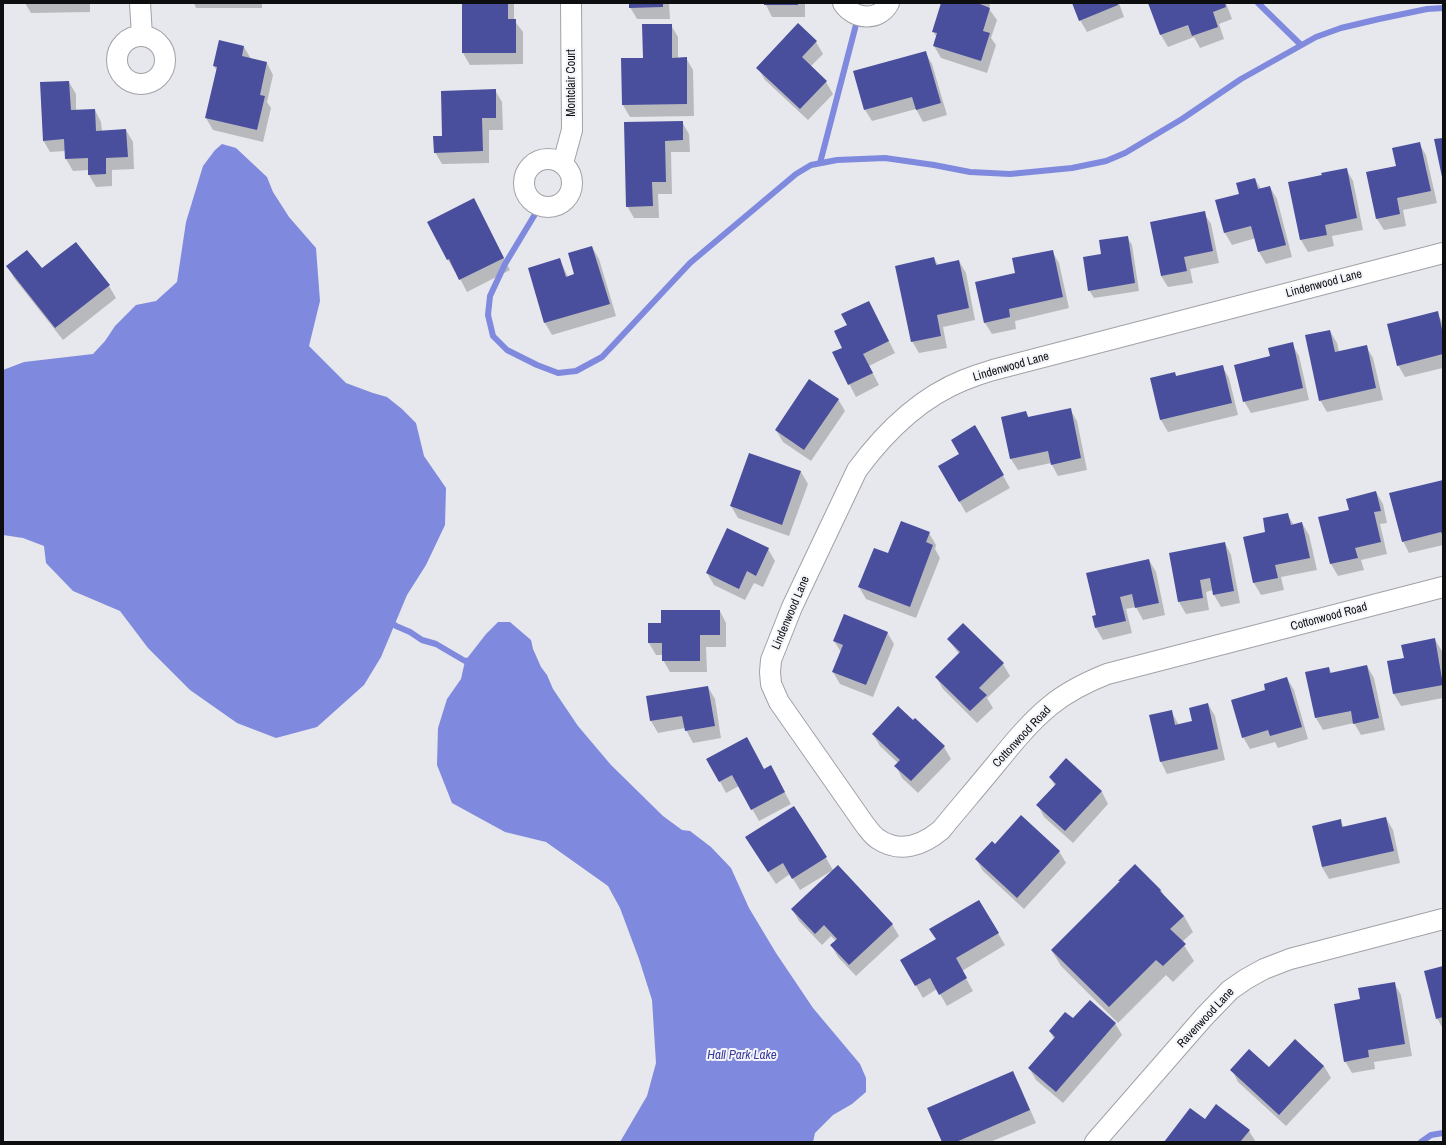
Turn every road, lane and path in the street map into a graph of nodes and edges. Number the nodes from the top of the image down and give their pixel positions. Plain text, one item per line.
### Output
1 (140, 3) edge
2 (571, 3) edge
3 (844, 3) edge
4 (890, 3) edge
5 (142, 36) dead end
6 (563, 163) dead end
7 (1443, 253) edge
8 (1443, 587) edge
9 (795, 725) joint
10 (1443, 919) edge
11 (1095, 1142) edge

1 - 5 street
2 - 6 street, Montclair Court
3 - 4 street
7 - 9 street, Lindenwood Lane
8 - 9 street, Cottonwood Road
10 - 11 street, Ravenwood Lane

